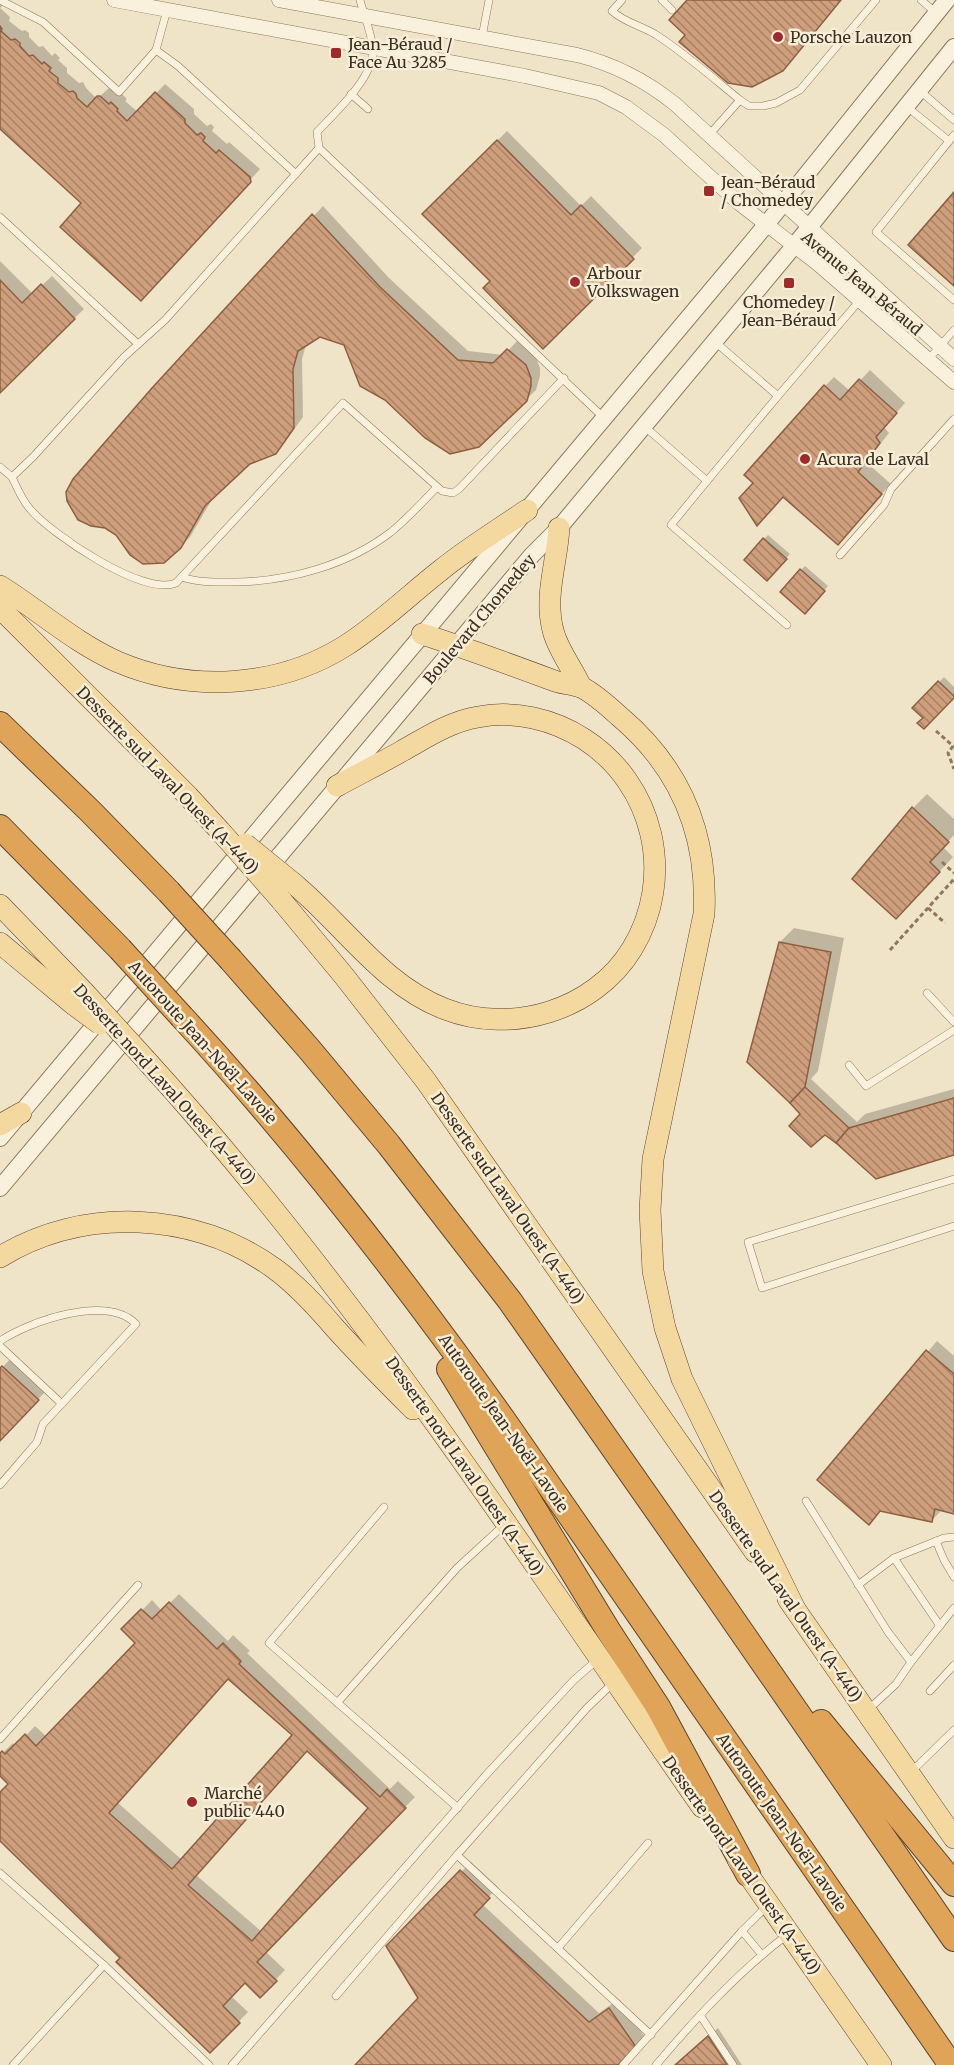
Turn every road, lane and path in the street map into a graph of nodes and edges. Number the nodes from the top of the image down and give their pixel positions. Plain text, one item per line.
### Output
1 (0, 0) edge
2 (114, 0) edge
3 (279, 0) edge
4 (360, 0) edge
5 (489, 0) edge
6 (621, 0) edge
7 (662, 0) edge
8 (876, 0) edge
9 (921, 0) edge
10 (947, 0) edge
11 (167, 10) junction
12 (672, 10) dead end
13 (936, 14) junction
14 (366, 17) junction
15 (482, 37) junction
16 (954, 47) edge
17 (373, 48) junction
18 (156, 50) junction
19 (919, 90) junction
20 (351, 94) junction
21 (740, 100) junction
22 (906, 106) junction
23 (368, 109) dead end
24 (954, 120) edge
25 (709, 135) junction
26 (951, 138) edge
27 (319, 148) junction
28 (296, 174) junction
29 (783, 203) junction
30 (0, 217) edge
31 (767, 225) junction
32 (808, 227) junction
33 (794, 246) junction
34 (860, 300) junction
35 (954, 300) edge
36 (954, 330) edge
37 (714, 341) junction
38 (138, 344) junction
39 (940, 346) junction
40 (954, 359) edge
41 (928, 360) junction
42 (564, 378) junction
43 (954, 382) edge
44 (778, 396) junction
45 (604, 418) junction
46 (954, 419) edge
47 (644, 426) junction
48 (0, 467) edge
49 (12, 477) junction
50 (706, 481) junction
51 (437, 487) junction
52 (527, 510) junction
53 (560, 528) junction
54 (840, 555) dead end
55 (182, 577) junction
56 (0, 586) edge
57 (0, 608) edge
58 (787, 625) dead end
59 (422, 634) junction
60 (456, 645) junction
61 (581, 687) junction
62 (0, 724) edge
63 (936, 730) dead end
64 (954, 769) edge
65 (337, 786) junction
66 (0, 827) edge
67 (942, 862) dead end
68 (954, 873) edge
69 (954, 879) edge
70 (287, 892) junction
71 (0, 905) edge
72 (928, 908) junction
73 (945, 923) dead end
74 (0, 943) edge
75 (890, 950) dead end
76 (927, 993) dead end
77 (79, 998) junction
78 (954, 1022) edge
79 (954, 1030) edge
80 (849, 1065) dead end
81 (21, 1113) junction
82 (0, 1125) edge
83 (0, 1138) edge
84 (954, 1179) edge
85 (0, 1188) edge
86 (954, 1226) edge
87 (370, 1238) junction
88 (0, 1257) edge
89 (0, 1341) edge
90 (0, 1347) edge
91 (62, 1404) junction
92 (464, 1462) junction
93 (0, 1485) edge
94 (806, 1501) dead end
95 (384, 1507) dead end
96 (506, 1524) junction
97 (954, 1537) edge
98 (936, 1541) junction
99 (894, 1558) junction
100 (954, 1577) edge
101 (138, 1585) dead end
102 (858, 1585) junction
103 (716, 1595) junction
104 (954, 1608) edge
105 (795, 1609) junction
106 (940, 1626) junction
107 (599, 1659) junction
108 (911, 1662) junction
109 (954, 1665) edge
110 (615, 1682) junction
111 (930, 1691) dead end
112 (337, 1703) junction
113 (867, 1712) junction
114 (954, 1730) edge
115 (0, 1739) edge
116 (909, 1773) junction
117 (458, 1808) junction
118 (954, 1838) edge
119 (648, 1844) dead end
120 (457, 1855) junction
121 (0, 1873) edge
122 (748, 1874) junction
123 (954, 1884) edge
124 (769, 1904) junction
125 (742, 1931) junction
126 (790, 1933) junction
127 (954, 1940) edge
128 (558, 1948) junction
129 (762, 1955) junction
130 (104, 1965) junction
131 (336, 1996) dead end
132 (700, 2015) junction
133 (651, 2035) junction
134 (13, 2065) edge
135 (210, 2065) edge
136 (232, 2065) edge
137 (624, 2065) edge
138 (656, 2065) edge
139 (733, 2065) edge
140 (881, 2065) edge
141 (951, 2065) edge

1 - 18 lane
2 - 11 street, Avenue Jean Béraud
3 - 14 street, Avenue Jean Béraud
4 - 14 lane
5 - 15 lane
6 - 21 lane
7 - 12 lane
8 - 21 lane
9 - 13 lane
10 - 13 street, Boulevard Chomedey
11 - 17 street, Avenue Jean Béraud
11 - 18 lane
13 - 29 street, Boulevard Chomedey
14 - 15 street, Avenue Jean Béraud
14 - 17 lane
15 - 25 street, Avenue Jean Béraud
16 - 19 street, Boulevard Chomedey
17 - 20 lane
17 - 31 street, Avenue Jean Béraud
18 - 28 lane
19 - 22 street, Boulevard Chomedey
19 - 24 lane
20 - 23 lane
20 - 27 lane
21 - 25 lane
22 - 26 lane
22 - 32 street, Boulevard Chomedey
25 - 29 street, Avenue Jean Béraud
26 - 35 lane
27 - 28 lane
27 - 42 lane
28 - 38 lane
29 - 31 street, Boulevard Chomedey
29 - 32 street, Avenue Jean Béraud
30 - 38 lane
31 - 33 street, Avenue Jean Béraud
31 - 45 street, Boulevard Chomedey
32 - 33 street, Boulevard Chomedey
32 - 39 street, Avenue Jean Béraud
33 - 34 street, Avenue Jean Béraud
33 - 37 street, Boulevard Chomedey
34 - 41 street, Avenue Jean Béraud
34 - 44 lane
36 - 39 lane
37 - 44 lane
37 - 47 street, Boulevard Chomedey
38 - 49 lane
39 - 40 street, Avenue Jean Béraud
39 - 41 lane
41 - 43 street, Avenue Jean Béraud
42 - 45 lane
42 - 51 lane
44 - 50 lane
45 - 52 street, Boulevard Chomedey
46 - 54 lane
47 - 50 lane
47 - 53 street, Boulevard Chomedey
48 - 49 lane
49 - 55 lane
50 - 58 lane
51 - 55 lane
51 - 55 lane
52 - 56 main road
52 - 59 street, Boulevard Chomedey
53 - 60 street, Boulevard Chomedey
53 - 61 main road
57 - 70 main road, Desserte sud Laval Ouest (A-440), bridge
59 - 60 main road
59 - 81 street, Boulevard Chomedey
60 - 61 main road
60 - 65 street, Boulevard Chomedey
61 - 105 main road
62 - 103 highway, bridge
63 - 64 path
65 - 70 main road
65 - 85 street, Boulevard Chomedey
66 - 87 highway, Autoroute Jean-Noël-Lavoie, bridge
67 - 68 path
69 - 72 path
70 - 105 main road, Desserte sud Laval Ouest (A-440)
71 - 77 main road, Desserte nord Laval Ouest (A-440)
72 - 73 path
72 - 75 path
74 - 77 main road
76 - 78 lane
77 - 92 main road, Desserte nord Laval Ouest (A-440), bridge
79 - 80 lane
81 - 82 main road
81 - 83 street, Boulevard Chomedey
84 - 86 lane
87 - 122 highway
87 - 141 highway, Autoroute Jean-Noël-Lavoie
88 - 92 main road
89 - 91 lane
90 - 91 lane
91 - 93 lane
92 - 96 main road, Desserte nord Laval Ouest (A-440)
94 - 102 lane
95 - 112 lane
96 - 107 main road, Desserte nord Laval Ouest (A-440)
96 - 112 lane
97 - 98 lane
98 - 99 lane
98 - 100 lane
99 - 102 lane
99 - 106 lane
101 - 115 lane
102 - 108 lane
103 - 123 highway
103 - 127 highway
104 - 106 lane
105 - 113 main road, Desserte sud Laval Ouest (A-440)
106 - 108 lane
107 - 110 main road, Desserte nord Laval Ouest (A-440)
107 - 117 lane
108 - 113 lane
109 - 111 lane
110 - 120 lane
110 - 122 main road, Desserte nord Laval Ouest (A-440)
112 - 117 lane
113 - 116 main road, Desserte sud Laval Ouest (A-440)
114 - 116 lane
116 - 118 main road, Desserte sud Laval Ouest (A-440)
117 - 136 lane
119 - 128 lane
120 - 128 lane
120 - 131 lane
121 - 130 lane
122 - 124 main road, Desserte nord Laval Ouest (A-440)
124 - 125 lane
124 - 126 main road, Desserte nord Laval Ouest (A-440)
125 - 129 lane
125 - 133 lane
126 - 129 lane
126 - 140 main road, Desserte nord Laval Ouest (A-440)
128 - 133 lane
129 - 132 lane
130 - 134 lane
130 - 135 lane
132 - 138 lane
132 - 139 lane
133 - 137 lane

